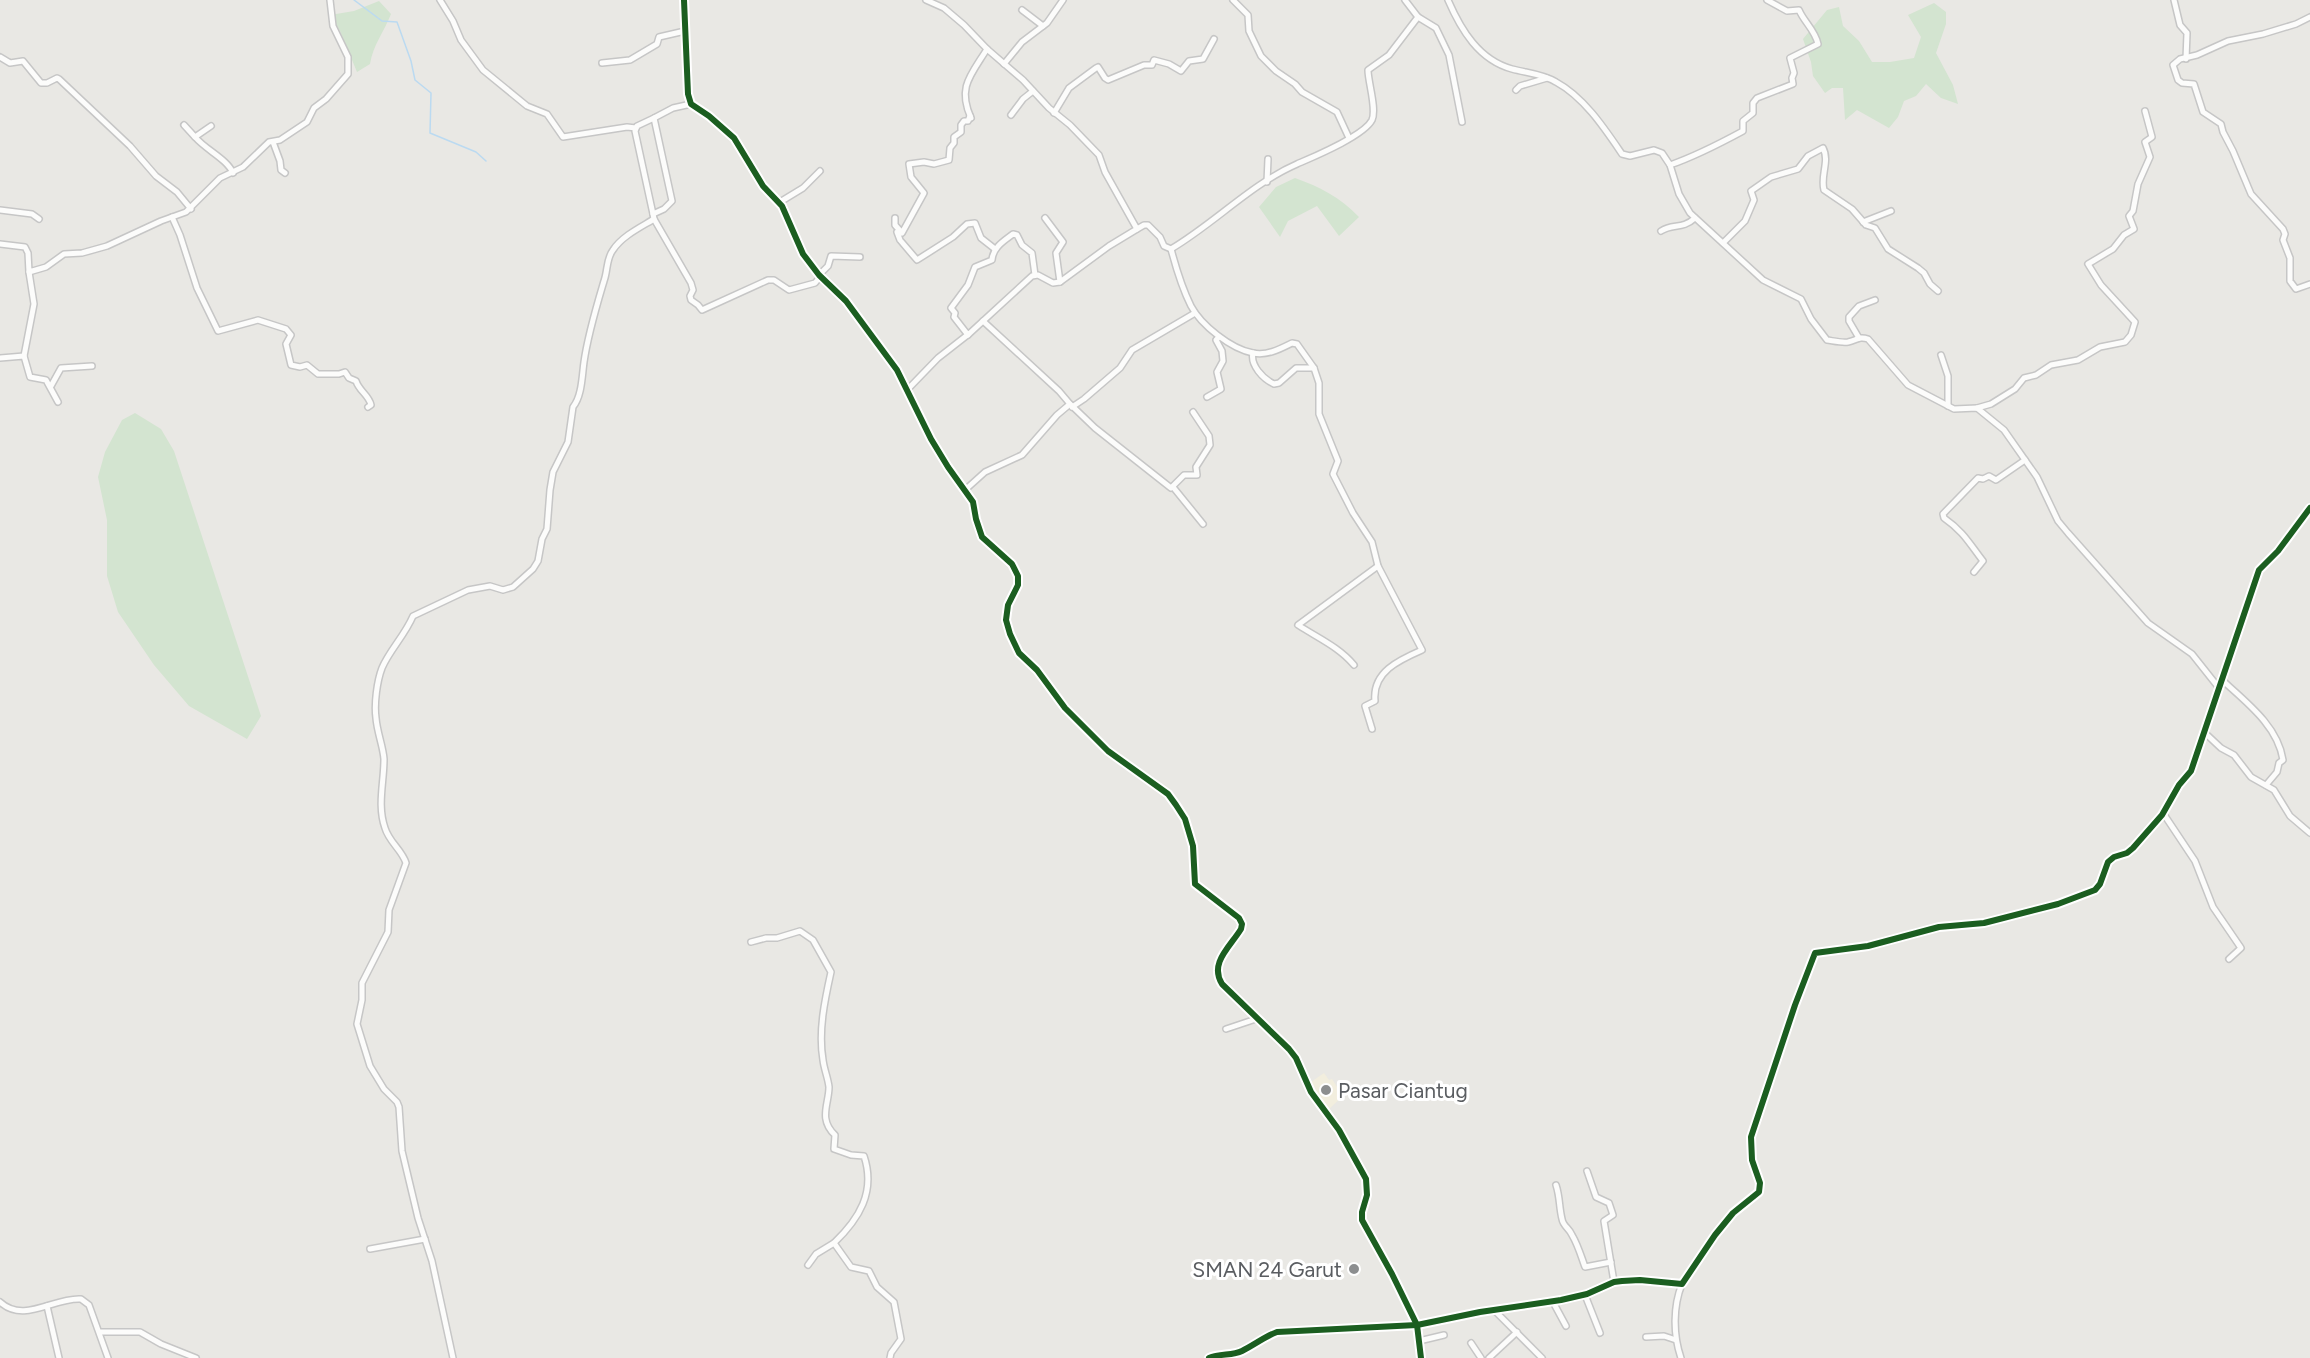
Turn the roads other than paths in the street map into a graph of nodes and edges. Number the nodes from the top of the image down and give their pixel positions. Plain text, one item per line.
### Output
1 (330, 0) edge
2 (440, 0) edge
3 (684, 0) edge
4 (926, 0) edge
5 (1063, 0) edge
6 (1233, 0) edge
7 (1405, 0) edge
8 (1448, 0) edge
9 (1767, 0) edge
10 (2174, 0) edge
11 (1022, 10) dead end
12 (2310, 16) edge
13 (1419, 17) junction
14 (1044, 26) junction
15 (685, 31) junction
16 (1214, 39) dead end
17 (987, 50) junction
18 (0, 57) edge
19 (2186, 58) junction
20 (602, 63) dead end
21 (1004, 64) junction
22 (1547, 78) junction
23 (1516, 90) dead end
24 (1033, 91) junction
25 (691, 104) junction
26 (2145, 111) dead end
27 (1054, 113) junction
28 (1011, 115) dead end
29 (654, 118) junction
30 (1462, 122) dead end
31 (184, 125) dead end
32 (211, 126) dead end
33 (636, 128) junction
34 (195, 137) junction
35 (1349, 138) junction
36 (273, 142) junction
37 (1268, 159) dead end
38 (1670, 165) junction
39 (820, 171) dead end
40 (233, 172) junction
41 (285, 173) dead end
42 (1267, 182) junction
43 (780, 202) junction
44 (191, 209) junction
45 (0, 210) edge
46 (1891, 210) dead end
47 (172, 217) junction
48 (654, 217) junction
49 (1045, 218) dead end
50 (1695, 218) junction
51 (39, 219) dead end
52 (1863, 222) junction
53 (1137, 229) junction
54 (1661, 231) dead end
55 (1723, 243) junction
56 (0, 244) edge
57 (994, 249) junction
58 (1171, 249) junction
59 (860, 257) dead end
60 (28, 272) junction
61 (1035, 275) junction
62 (819, 276) junction
63 (1060, 282) junction
64 (2310, 284) edge
65 (1938, 291) dead end
66 (1875, 300) dead end
67 (1195, 313) junction
68 (983, 321) junction
69 (968, 335) junction
70 (1219, 337) junction
71 (1859, 338) junction
72 (1253, 353) junction
73 (1941, 355) dead end
74 (24, 356) junction
75 (0, 358) edge
76 (92, 366) dead end
77 (1314, 368) junction
78 (51, 386) junction
79 (908, 389) junction
80 (1207, 397) dead end
81 (58, 402) dead end
82 (1071, 406) junction
83 (1948, 406) junction
84 (368, 407) dead end
85 (1977, 408) junction
86 (1193, 412) dead end
87 (2025, 459) junction
88 (1173, 487) junction
89 (965, 490) junction
90 (2310, 508) edge
91 (1203, 524) dead end
92 (1378, 566) junction
93 (1974, 572) dead end
94 (1354, 665) dead end
95 (2222, 680) junction
96 (2219, 688) junction
97 (1372, 729) dead end
98 (2205, 733) junction
99 (2266, 785) junction
100 (2163, 813) junction
101 (2310, 833) edge
102 (751, 942) dead end
103 (2229, 959) dead end
104 (1256, 1019) junction
105 (1226, 1029) dead end
106 (1587, 1171) dead end
107 (1556, 1185) dead end
108 (425, 1239) junction
109 (834, 1243) junction
110 (370, 1249) dead end
111 (1611, 1262) junction
112 (808, 1265) dead end
113 (1614, 1282) junction
114 (1682, 1284) junction
115 (1585, 1295) junction
116 (0, 1302) edge
117 (1553, 1302) junction
118 (47, 1306) junction
119 (1495, 1311) junction
120 (1417, 1325) junction
121 (1566, 1326) dead end
122 (101, 1332) junction
123 (1517, 1332) junction
124 (1600, 1333) dead end
125 (1444, 1335) dead end
126 (1646, 1337) dead end
127 (1676, 1340) junction
128 (1419, 1341) junction
129 (1471, 1343) dead end
130 (59, 1358) edge
131 (108, 1358) edge
132 (196, 1358) edge
133 (453, 1358) edge
134 (890, 1358) edge
135 (1209, 1358) edge
136 (1421, 1358) edge
137 (1481, 1358) edge
138 (1489, 1358) edge
139 (1542, 1358) edge
140 (1681, 1358) edge

1 - 36 street
2 - 33 street
3 - 15 street
4 - 17 street
5 - 14 street
6 - 35 street
7 - 13 street
8 - 22 street
9 - 38 street
10 - 19 street
11 - 14 street
12 - 19 street
13 - 30 street
13 - 35 street
14 - 21 street
15 - 20 street
15 - 25 street
16 - 27 street
17 - 21 street
17 - 57 street
18 - 44 street
19 - 64 street
21 - 24 street
22 - 23 street
22 - 38 street
24 - 27 street
24 - 28 street
25 - 29 street
25 - 43 street
26 - 85 street
27 - 53 street
29 - 33 street
29 - 48 street
31 - 34 street
32 - 34 street
33 - 48 street
34 - 40 street
35 - 42 street
36 - 40 street
36 - 41 street
37 - 42 street
38 - 50 street
39 - 43 street
40 - 44 street
42 - 58 street
43 - 62 street
44 - 47 street
45 - 51 street
46 - 52 street
47 - 60 street
47 - 84 street
48 - 62 street
48 - 108 street
49 - 63 street
50 - 54 street
50 - 55 street
52 - 55 street
52 - 65 street
53 - 58 street
53 - 63 street
55 - 71 street
56 - 60 street
57 - 61 street
57 - 69 street
58 - 67 street
59 - 62 street
60 - 74 street
61 - 63 street
61 - 68 street
62 - 79 street
66 - 71 street
67 - 70 street
67 - 82 street
68 - 69 street
68 - 82 street
69 - 79 street
70 - 72 street
70 - 80 street
71 - 83 street
72 - 77 street
72 - 77 street
73 - 83 street
74 - 75 street
74 - 78 street
76 - 78 street
77 - 92 street
78 - 81 street
79 - 89 street
82 - 88 street
82 - 89 street
83 - 85 street
85 - 87 street
86 - 88 street
87 - 93 street
87 - 96 street
88 - 91 street
89 - 104 street
90 - 95 street
92 - 94 street
92 - 97 street
95 - 96 street
95 - 99 street
96 - 98 street
98 - 99 street
98 - 100 street
99 - 101 street
100 - 103 street
100 - 114 street
102 - 109 street
104 - 105 street
104 - 120 street
106 - 111 street
107 - 111 street
108 - 110 street
108 - 133 street
109 - 112 street
109 - 134 street
111 - 113 street
113 - 114 street
113 - 115 street
114 - 127 street
115 - 117 street
115 - 124 street
116 - 118 street
117 - 119 street
117 - 121 street
118 - 122 street
118 - 130 street
119 - 120 street
119 - 123 street
120 - 128 street
120 - 135 street
122 - 131 street
122 - 132 street
123 - 138 street
123 - 139 street
125 - 128 street
126 - 127 street
127 - 140 street
128 - 136 street
129 - 137 street

